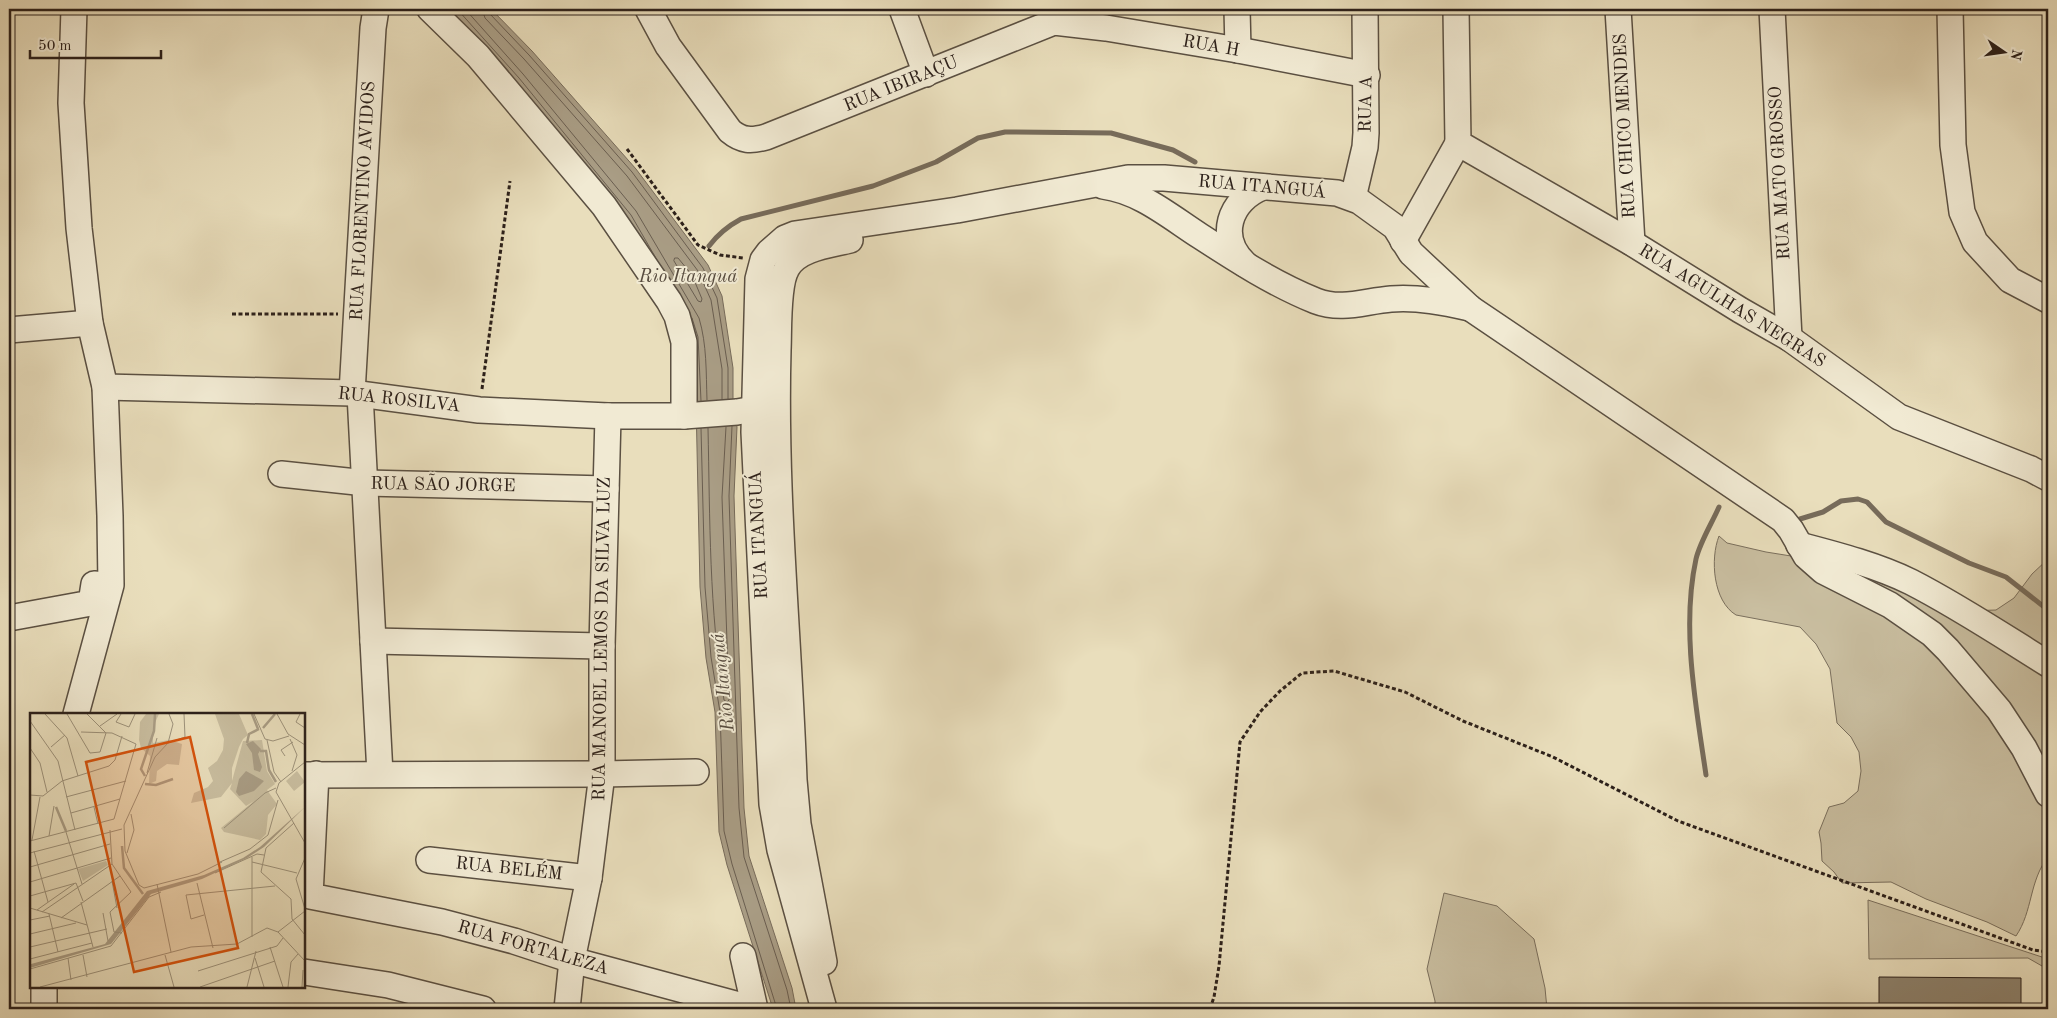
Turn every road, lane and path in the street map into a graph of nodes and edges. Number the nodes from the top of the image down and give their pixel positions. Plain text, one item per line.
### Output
1 (74, 9) edge
2 (376, 9) edge
3 (430, 9) edge
4 (648, 9) edge
5 (902, 9) edge
6 (1237, 9) edge
7 (1365, 9) edge
8 (1456, 9) edge
9 (1618, 9) edge
10 (1772, 9) edge
11 (1950, 9) edge
12 (1051, 16) edge
13 (1106, 18) edge
14 (1238, 50) junction
15 (926, 74) junction
16 (1367, 75) junction
17 (1465, 147) junction
18 (627, 149) dead end
19 (510, 181) dead end
20 (1095, 184) junction
21 (1263, 187) junction
22 (1353, 198) junction
23 (957, 210) junction
24 (1632, 243) junction
25 (1405, 244) junction
26 (763, 260) junction
27 (1251, 269) junction
28 (1390, 299) junction
29 (2048, 300) edge
30 (1470, 308) junction
31 (232, 314) dead end
32 (356, 314) junction
33 (90, 324) junction
34 (9, 330) edge
35 (1789, 338) junction
36 (777, 386) junction
37 (105, 387) junction
38 (356, 394) junction
39 (479, 410) junction
40 (746, 410) junction
41 (608, 416) junction
42 (689, 416) junction
43 (280, 474) dead end
44 (2048, 478) edge
45 (366, 483) junction
46 (606, 488) junction
47 (1799, 545) junction
48 (111, 585) junction
49 (9, 618) edge
50 (373, 641) junction
51 (602, 646) junction
52 (2048, 664) edge
53 (76, 713) edge
54 (696, 772) dead end
55 (310, 774) edge
56 (380, 774) junction
57 (602, 774) junction
58 (2048, 794) edge
59 (428, 860) dead end
60 (589, 878) junction
61 (2048, 952) edge
62 (743, 956) dead end
63 (572, 960) junction
64 (305, 972) edge
65 (44, 988) edge
66 (44, 1009) edge
67 (483, 1009) edge
68 (567, 1009) edge
69 (754, 1009) edge
70 (824, 1009) edge
71 (830, 1009) edge
72 (1210, 1009) edge

1 - 33 street
2 - 32 street, RUA FLORENTINO AVIDOS
3 - 42 street
4 - 15 street, RUA IBIRAÇU
5 - 15 street
6 - 14 street
7 - 16 street, RUA A
8 - 17 street
9 - 24 street, RUA CHICO MENDES
10 - 35 street, RUA MATO GROSSO
11 - 29 street
12 - 13 street, RUA H
12 - 15 street, RUA IBIRAÇU
13 - 14 street, RUA H
14 - 16 street, RUA H
16 - 22 street, RUA A
17 - 24 street, RUA AGULHAS NEGRAS
17 - 25 street
18 - 26 path
19 - 39 path
20 - 21 street, RUA ITANGUÁ
20 - 23 street, RUA ITANGUÁ
20 - 27 street, RUA ITANGUÁ
21 - 22 street, RUA ITANGUÁ
21 - 27 street
22 - 25 street, RUA ITANGUÁ
23 - 26 street, RUA ITANGUÁ
23 - 36 street, RUA ITANGUÁ
24 - 35 street, RUA AGULHAS NEGRAS
25 - 28 street
25 - 30 street, RUA ITANGUÁ
26 - 40 street, RUA ITANGUÁ
27 - 28 street, RUA ITANGUÁ
28 - 30 street, RUA ITANGUÁ
30 - 47 street, RUA ITANGUÁ
31 - 32 path
32 - 38 street, RUA FLORENTINO AVIDOS
33 - 34 street
33 - 37 street
35 - 44 street, RUA AGULHAS NEGRAS
36 - 40 street
36 - 71 street, RUA ITANGUÁ
37 - 38 street, RUA ROSILVA
37 - 48 street
38 - 39 street, RUA ROSILVA
38 - 45 street, RUA FLORENTINO AVIDOS
39 - 41 street, RUA ROSILVA
40 - 42 street, RUA ROSILVA
40 - 70 street, RUA ITANGUÁ
41 - 42 street, RUA ROSILVA
41 - 46 street, RUA MANOEL LEMOS DA SILVA LUZ
43 - 45 street, RUA SÃO JORGE
45 - 46 street, RUA SÃO JORGE
45 - 50 street, RUA FLORENTINO AVIDOS
46 - 51 street, RUA MANOEL LEMOS DA SILVA LUZ
47 - 52 street
47 - 58 street, RUA ITANGUÁ
48 - 49 street
48 - 53 street
50 - 51 street
50 - 56 street, RUA FLORENTINO AVIDOS
51 - 57 street, RUA MANOEL LEMOS DA SILVA LUZ
54 - 57 street
55 - 56 street
55 - 63 street, RUA FORTALEZA
56 - 57 street
57 - 60 street, RUA MANOEL LEMOS DA SILVA LUZ
59 - 60 street, RUA BELÉM
60 - 63 street, RUA MANOEL LEMOS DA SILVA LUZ
61 - 72 path
62 - 69 street
63 - 68 street, RUA MANOEL LEMOS DA SILVA LUZ
63 - 69 street, RUA FORTALEZA
64 - 67 street
65 - 66 street

